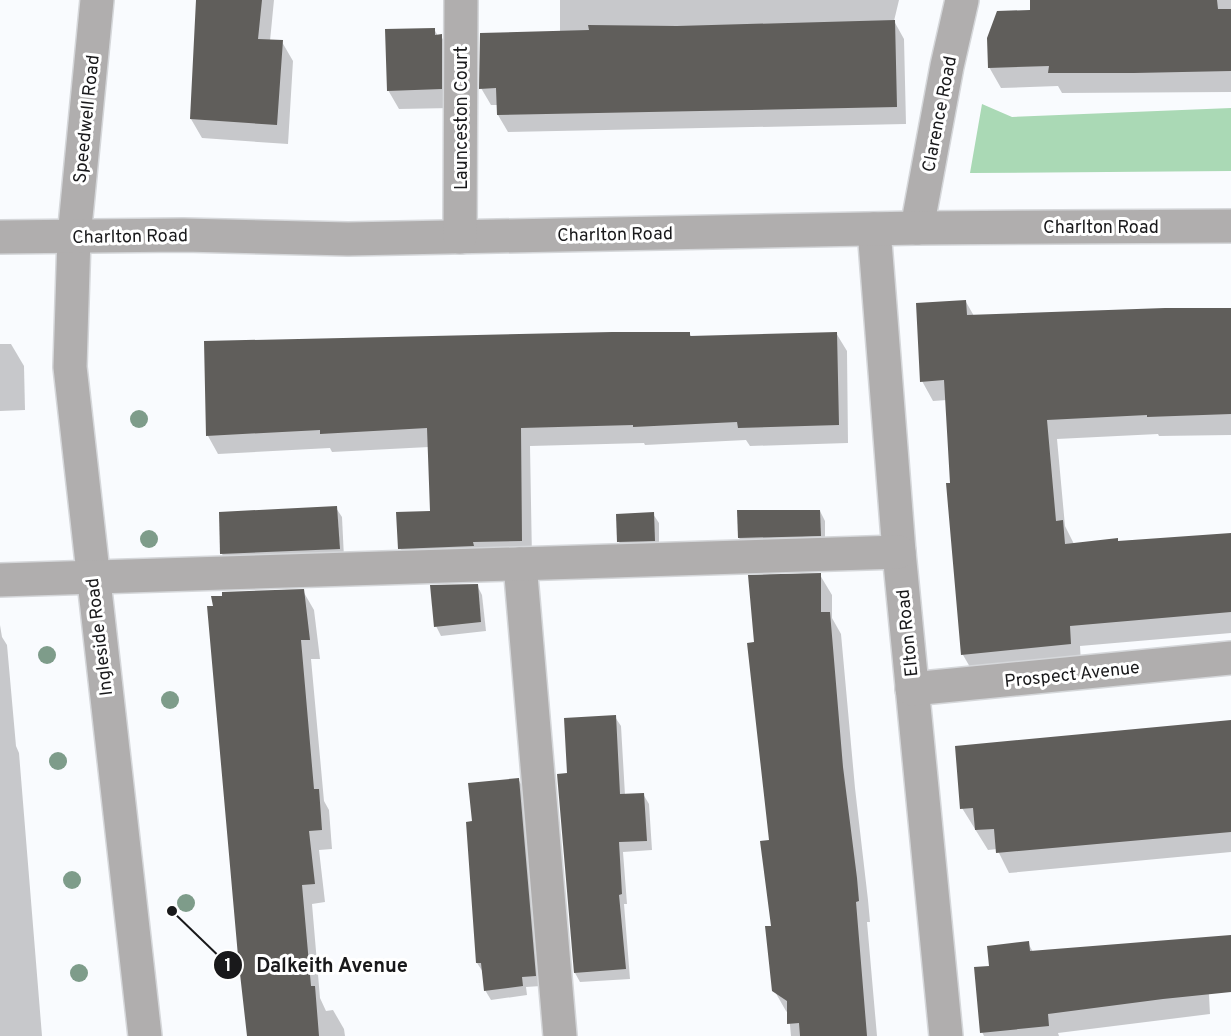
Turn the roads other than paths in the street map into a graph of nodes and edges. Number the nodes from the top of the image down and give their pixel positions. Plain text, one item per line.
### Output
1 (97, 0) edge
2 (461, 0) edge
3 (962, 0) edge
4 (1231, 226) edge
5 (917, 228) junction
6 (874, 229) junction
7 (0, 237) edge
8 (74, 237) junction
9 (460, 237) junction
10 (899, 552) junction
11 (520, 564) junction
12 (93, 577) junction
13 (0, 580) edge
14 (1231, 658) edge
15 (912, 689) junction
16 (146, 1036) edge
17 (560, 1036) edge
18 (946, 1036) edge

1 - 8 street, Speedwell Road
2 - 9 street, Launceston Court
3 - 5 street, Clarence Road
4 - 5 street, Charlton Road
5 - 6 street, Charlton Road
6 - 9 street, Charlton Road
6 - 10 street, Elton Road
7 - 8 street, Charlton Road
8 - 9 street, Charlton Road
8 - 12 street, Ingleside Road
10 - 11 street
10 - 15 street, Elton Road
11 - 12 street
11 - 17 street
12 - 13 street
12 - 16 street, Ingleside Road
14 - 15 street, Prospect Avenue
15 - 18 street, Elton Road

